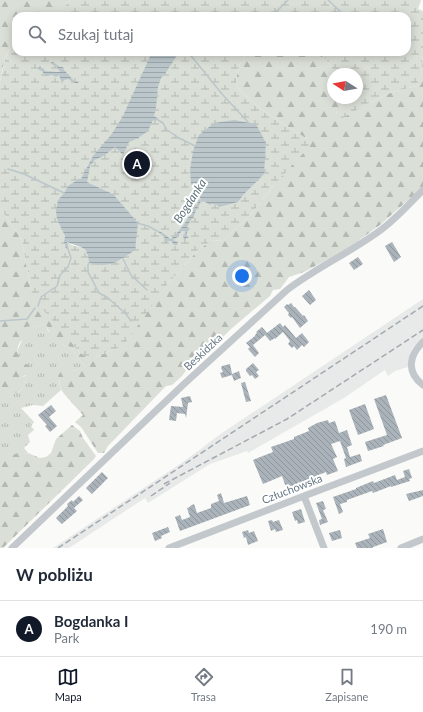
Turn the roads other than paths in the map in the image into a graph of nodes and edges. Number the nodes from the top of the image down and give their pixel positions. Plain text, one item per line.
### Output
1 (423, 190) edge
2 (423, 342) edge
3 (423, 385) edge
4 (423, 451) edge
5 (304, 496) junction
6 (423, 539) edge
7 (405, 547) edge
8 (12, 548) edge
9 (169, 548) edge
10 (324, 548) edge

1 - 8 street, Beskidzka
2 - 3 street
4 - 5 street, Człuchowska
5 - 9 street, Człuchowska
5 - 10 street
6 - 7 street

